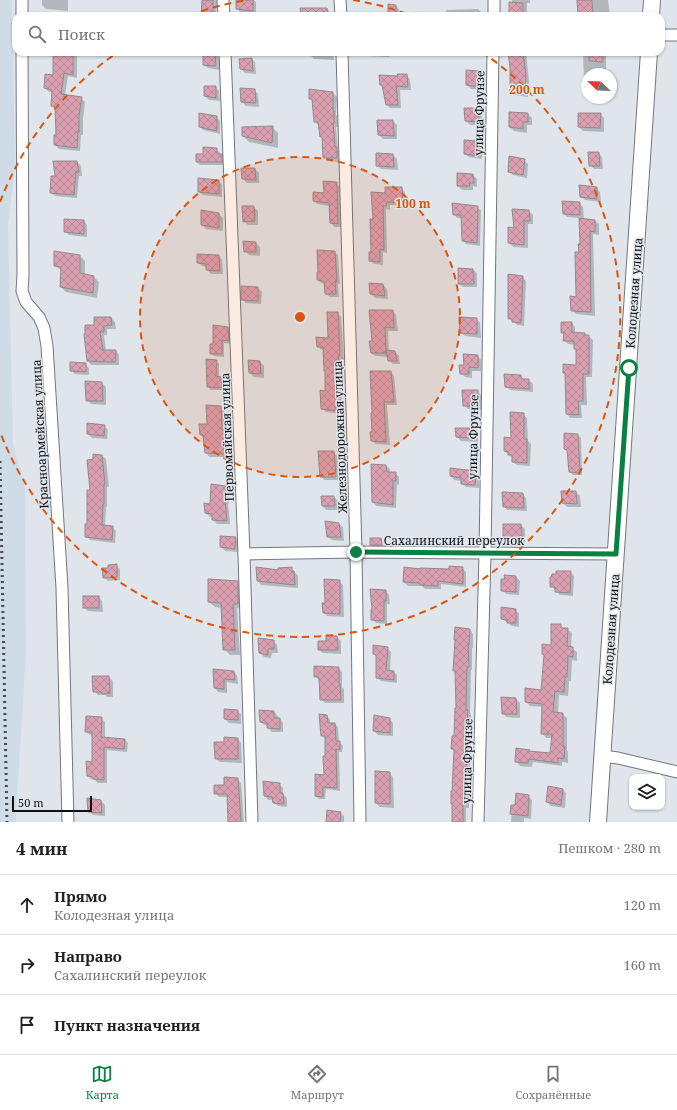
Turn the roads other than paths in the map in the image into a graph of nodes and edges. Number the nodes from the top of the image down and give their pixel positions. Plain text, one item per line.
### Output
1 (22, 0) edge
2 (223, 0) edge
3 (340, 0) edge
4 (494, 0) edge
5 (652, 0) edge
6 (22, 12) edge
7 (224, 12) edge
8 (340, 12) edge
9 (494, 12) edge
10 (651, 12) edge
11 (665, 35) edge
12 (677, 36) edge
13 (22, 56) edge
14 (225, 56) edge
15 (342, 56) edge
16 (493, 56) edge
17 (649, 56) edge
18 (356, 552) junction
19 (484, 553) junction
20 (244, 554) junction
21 (616, 554) junction
22 (602, 756) junction
23 (677, 772) edge
24 (68, 822) edge
25 (252, 822) edge
26 (360, 822) edge
27 (478, 822) edge
28 (598, 822) edge

1 - 6 street
2 - 7 street
3 - 8 street
4 - 9 street
5 - 10 main road
11 - 12 street
13 - 24 street, Красноармейская улица
14 - 20 street, Первомайская улица
15 - 18 street, Железнодорожная улица
16 - 19 street, улица Фрунзе
17 - 21 main road, Колодезная улица
18 - 19 street, Сахалинский переулок
18 - 20 street, Сахалинский переулок
18 - 26 street, Железнодорожная улица
19 - 21 street, Сахалинский переулок
19 - 27 street, улица Фрунзе
20 - 25 street, Первомайская улица
21 - 22 main road, Колодезная улица
22 - 23 street
22 - 28 main road, Колодезная улица

